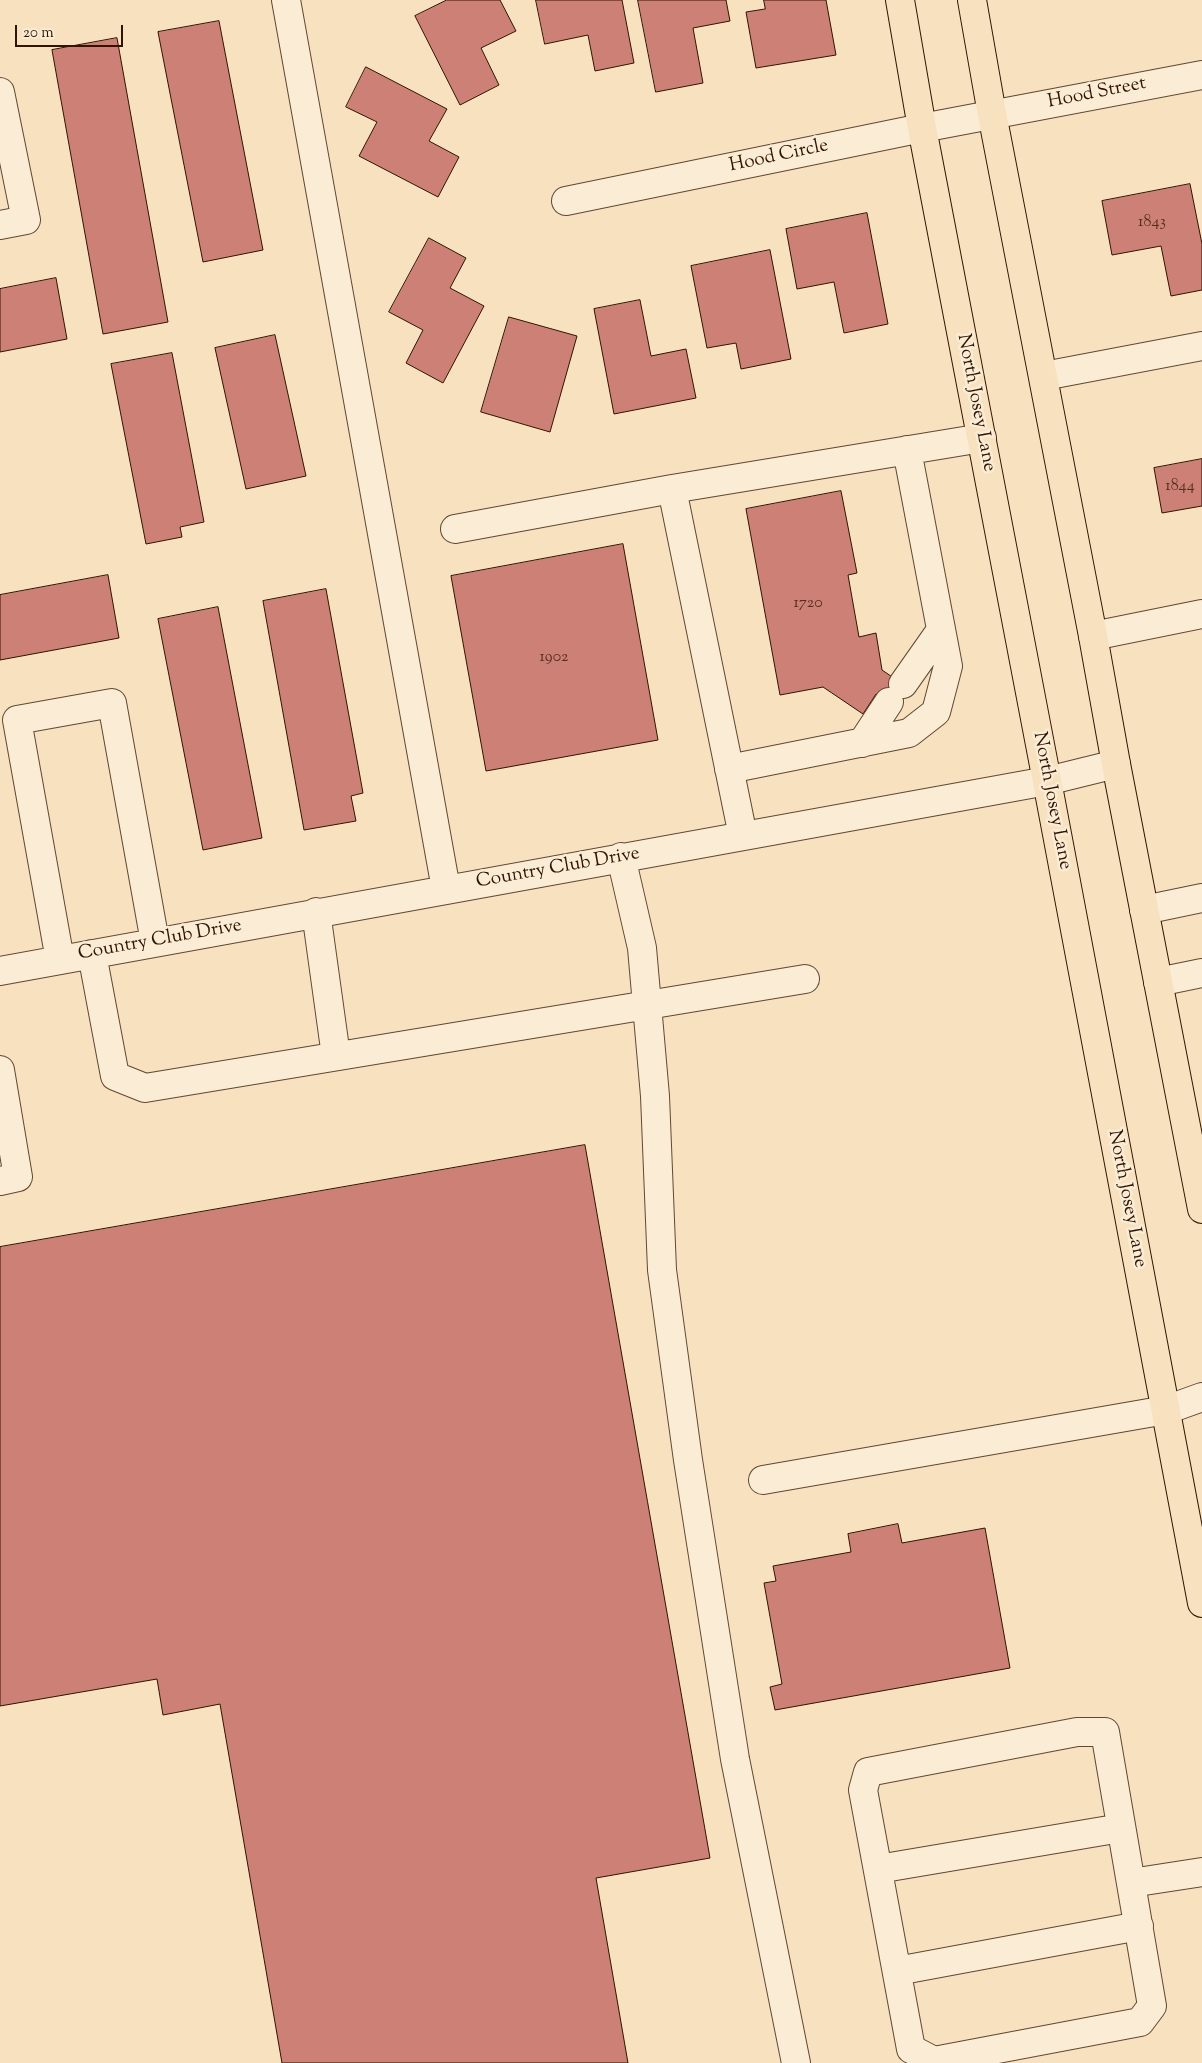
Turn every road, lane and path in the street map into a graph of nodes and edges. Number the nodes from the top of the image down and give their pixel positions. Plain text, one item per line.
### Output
1 (286, 0) edge
2 (900, 0) edge
3 (972, 0) edge
4 (1202, 75) edge
5 (0, 92) edge
6 (992, 114) junction
7 (922, 128) junction
8 (566, 200) dead end
9 (0, 225) edge
10 (1202, 346) edge
11 (1044, 376) junction
12 (982, 438) junction
13 (907, 450) junction
14 (672, 489) junction
15 (455, 529) dead end
16 (1202, 614) edge
17 (941, 630) junction
18 (1093, 636) junction
19 (862, 743) junction
20 (1116, 764) junction
21 (729, 769) junction
22 (1048, 781) junction
23 (743, 836) junction
24 (621, 858) junction
25 (446, 889) junction
26 (1202, 898) edge
27 (1144, 910) junction
28 (316, 912) junction
29 (156, 942) junction
30 (92, 954) junction
31 (60, 960) junction
32 (0, 971) edge
33 (1202, 973) edge
34 (805, 978) dead end
35 (1158, 982) junction
36 (647, 1005) junction
37 (336, 1056) junction
38 (0, 1070) edge
39 (0, 1181) edge
40 (1202, 1206) edge
41 (1202, 1397) edge
42 (1166, 1410) junction
43 (763, 1480) dead end
44 (1202, 1603) edge
45 (1122, 1828) junction
46 (878, 1869) junction
47 (1202, 1872) edge
48 (1131, 1883) junction
49 (1138, 1926) junction
50 (897, 1971) junction
51 (796, 2063) edge

1 - 25 street
2 - 7 main road, North Josey Lane
3 - 6 main road
4 - 6 street, Hood Street
5 - 9 street
6 - 7 street, Hood Circle
6 - 11 main road
7 - 8 street, Hood Circle
7 - 12 main road, North Josey Lane
10 - 11 street
11 - 18 main road
12 - 13 street
12 - 22 main road, North Josey Lane
13 - 14 street
13 - 17 street
14 - 15 street
14 - 21 street
16 - 18 street
17 - 19 street
17 - 19 street
18 - 20 main road
19 - 21 street
20 - 22 street, Country Club Drive
20 - 27 main road
21 - 23 street
22 - 23 street, Country Club Drive
22 - 42 main road, North Josey Lane
23 - 24 street, Country Club Drive
24 - 25 street, Country Club Drive
24 - 36 street
25 - 28 street, Country Club Drive
26 - 27 street
27 - 35 main road
28 - 29 street, Country Club Drive
28 - 37 street
29 - 30 street, Country Club Drive
29 - 31 street
30 - 31 street, Country Club Drive
30 - 37 street
31 - 32 street, Country Club Drive
33 - 35 street
34 - 36 street
35 - 40 main road
36 - 37 street
36 - 51 street
38 - 39 street
41 - 42 street
42 - 43 street
42 - 44 main road, North Josey Lane
45 - 46 street
45 - 46 street
45 - 48 street
46 - 50 street
47 - 48 street
48 - 49 street
49 - 50 street
49 - 50 street

